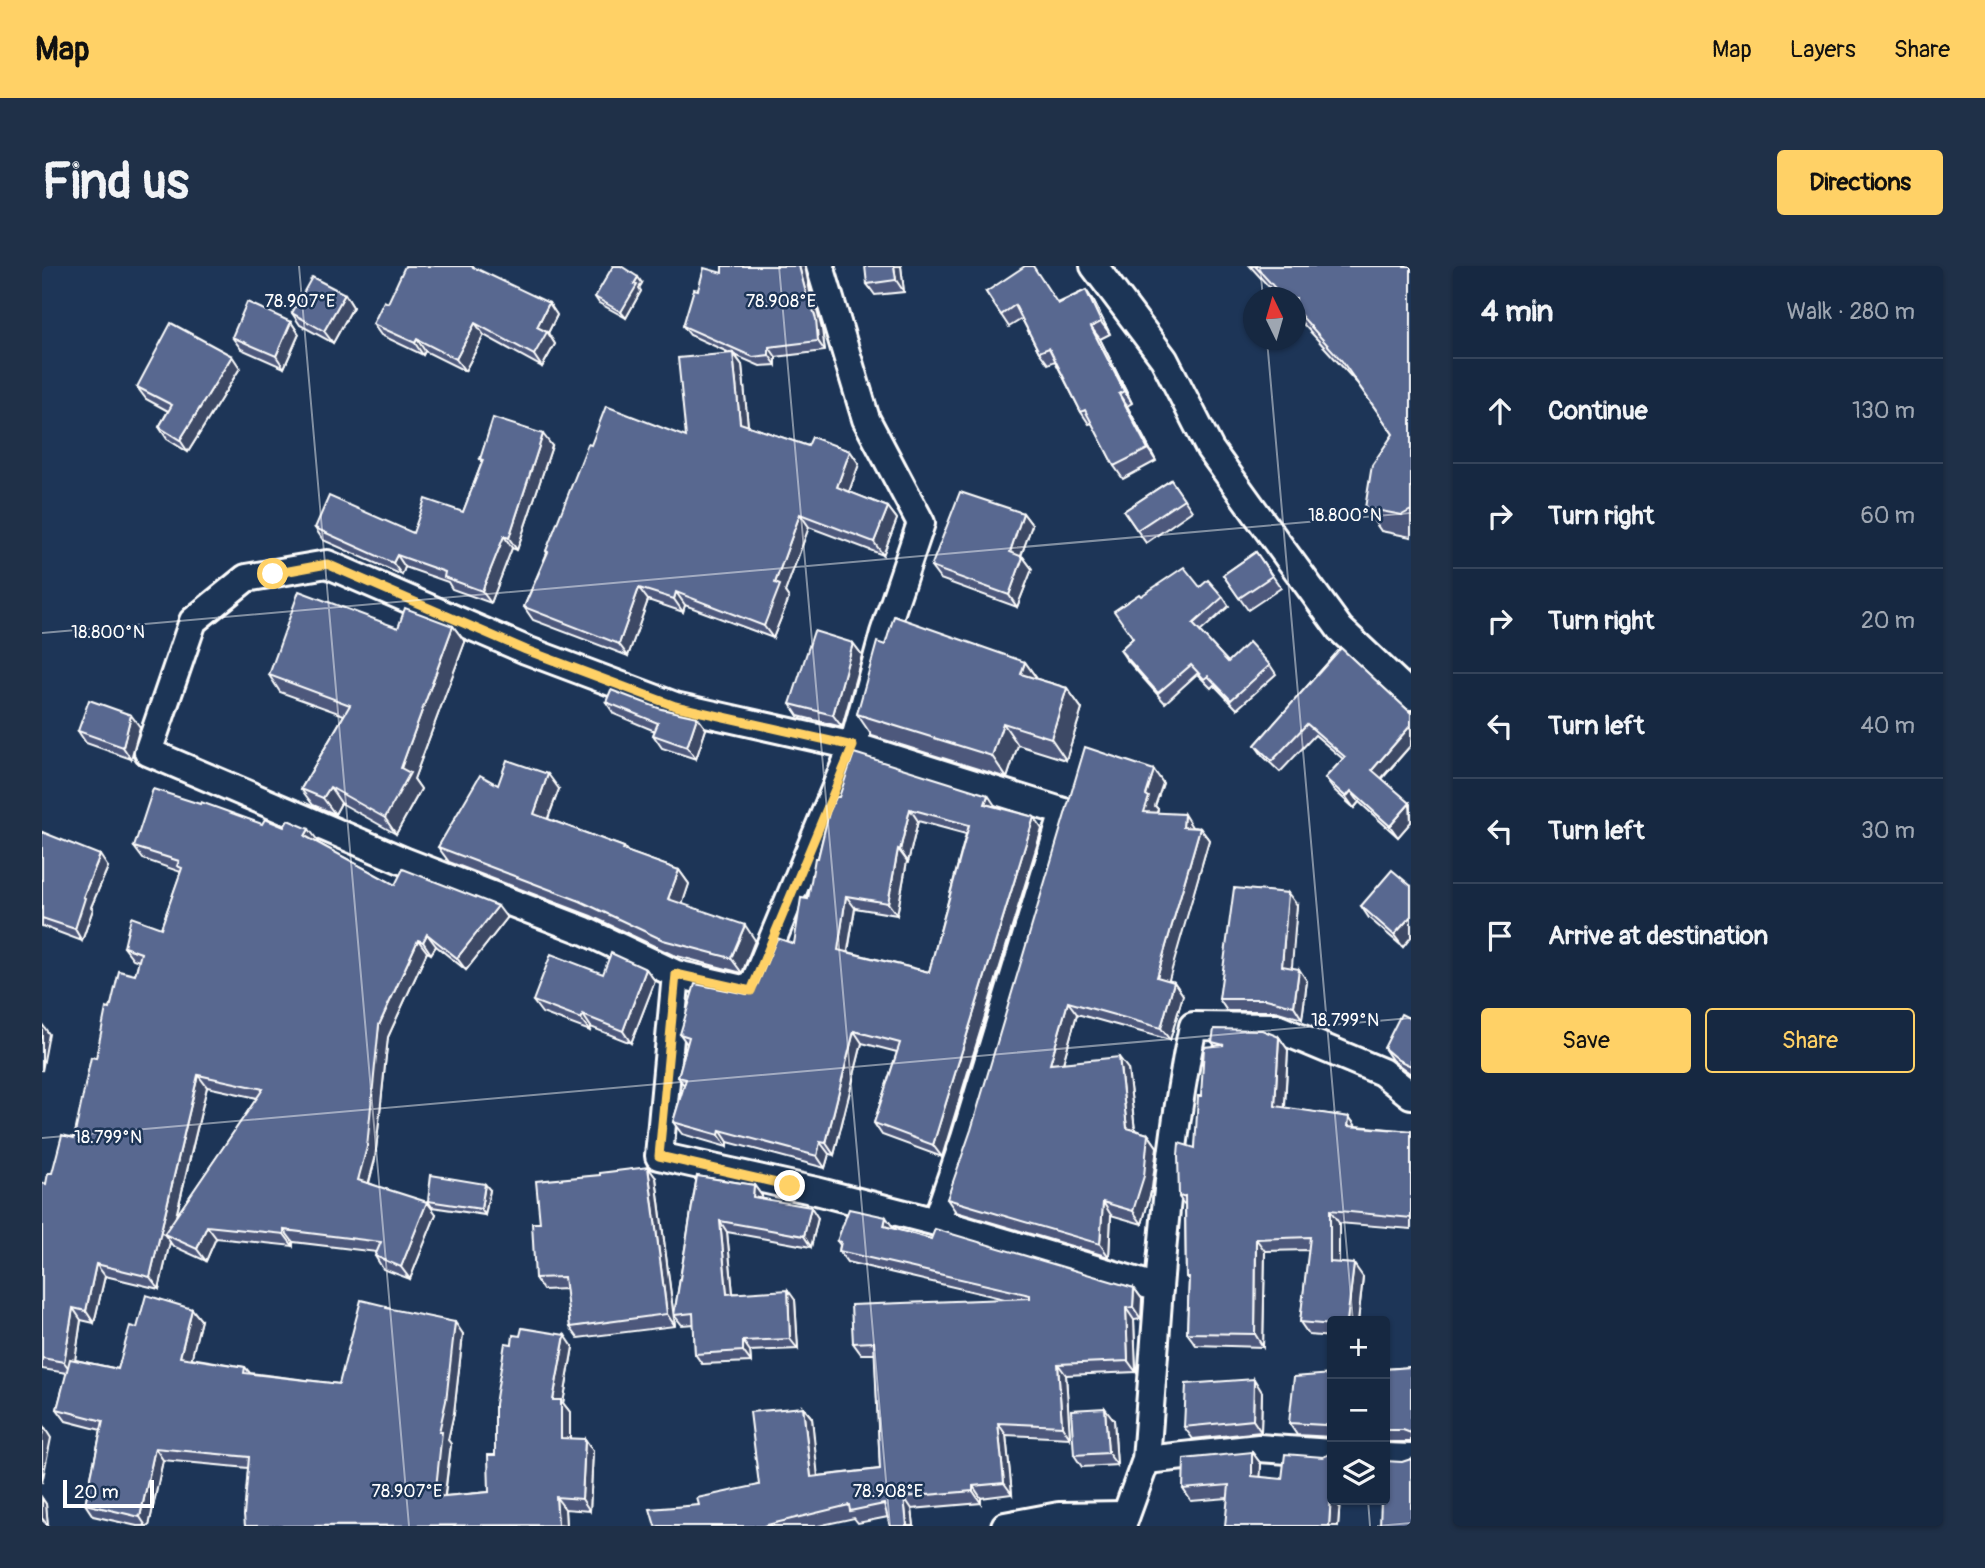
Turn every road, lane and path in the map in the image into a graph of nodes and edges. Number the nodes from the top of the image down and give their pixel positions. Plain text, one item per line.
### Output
1 (820, 266) edge
2 (1094, 266) edge
3 (1411, 696) edge
4 (853, 746) junction
5 (676, 974) junction
6 (1411, 1095) edge
7 (936, 1222) junction
8 (1159, 1288) junction
9 (1327, 1453) edge
10 (1390, 1457) edge
11 (1411, 1458) edge
12 (1146, 1460) junction
13 (1124, 1521) edge
14 (1005, 1526) edge

1 - 4 street
2 - 3 street
4 - 5 street
4 - 5 street
4 - 7 street
5 - 7 street
6 - 8 street
7 - 8 street
8 - 12 street
9 - 12 street
10 - 11 street
12 - 13 street
13 - 14 street

